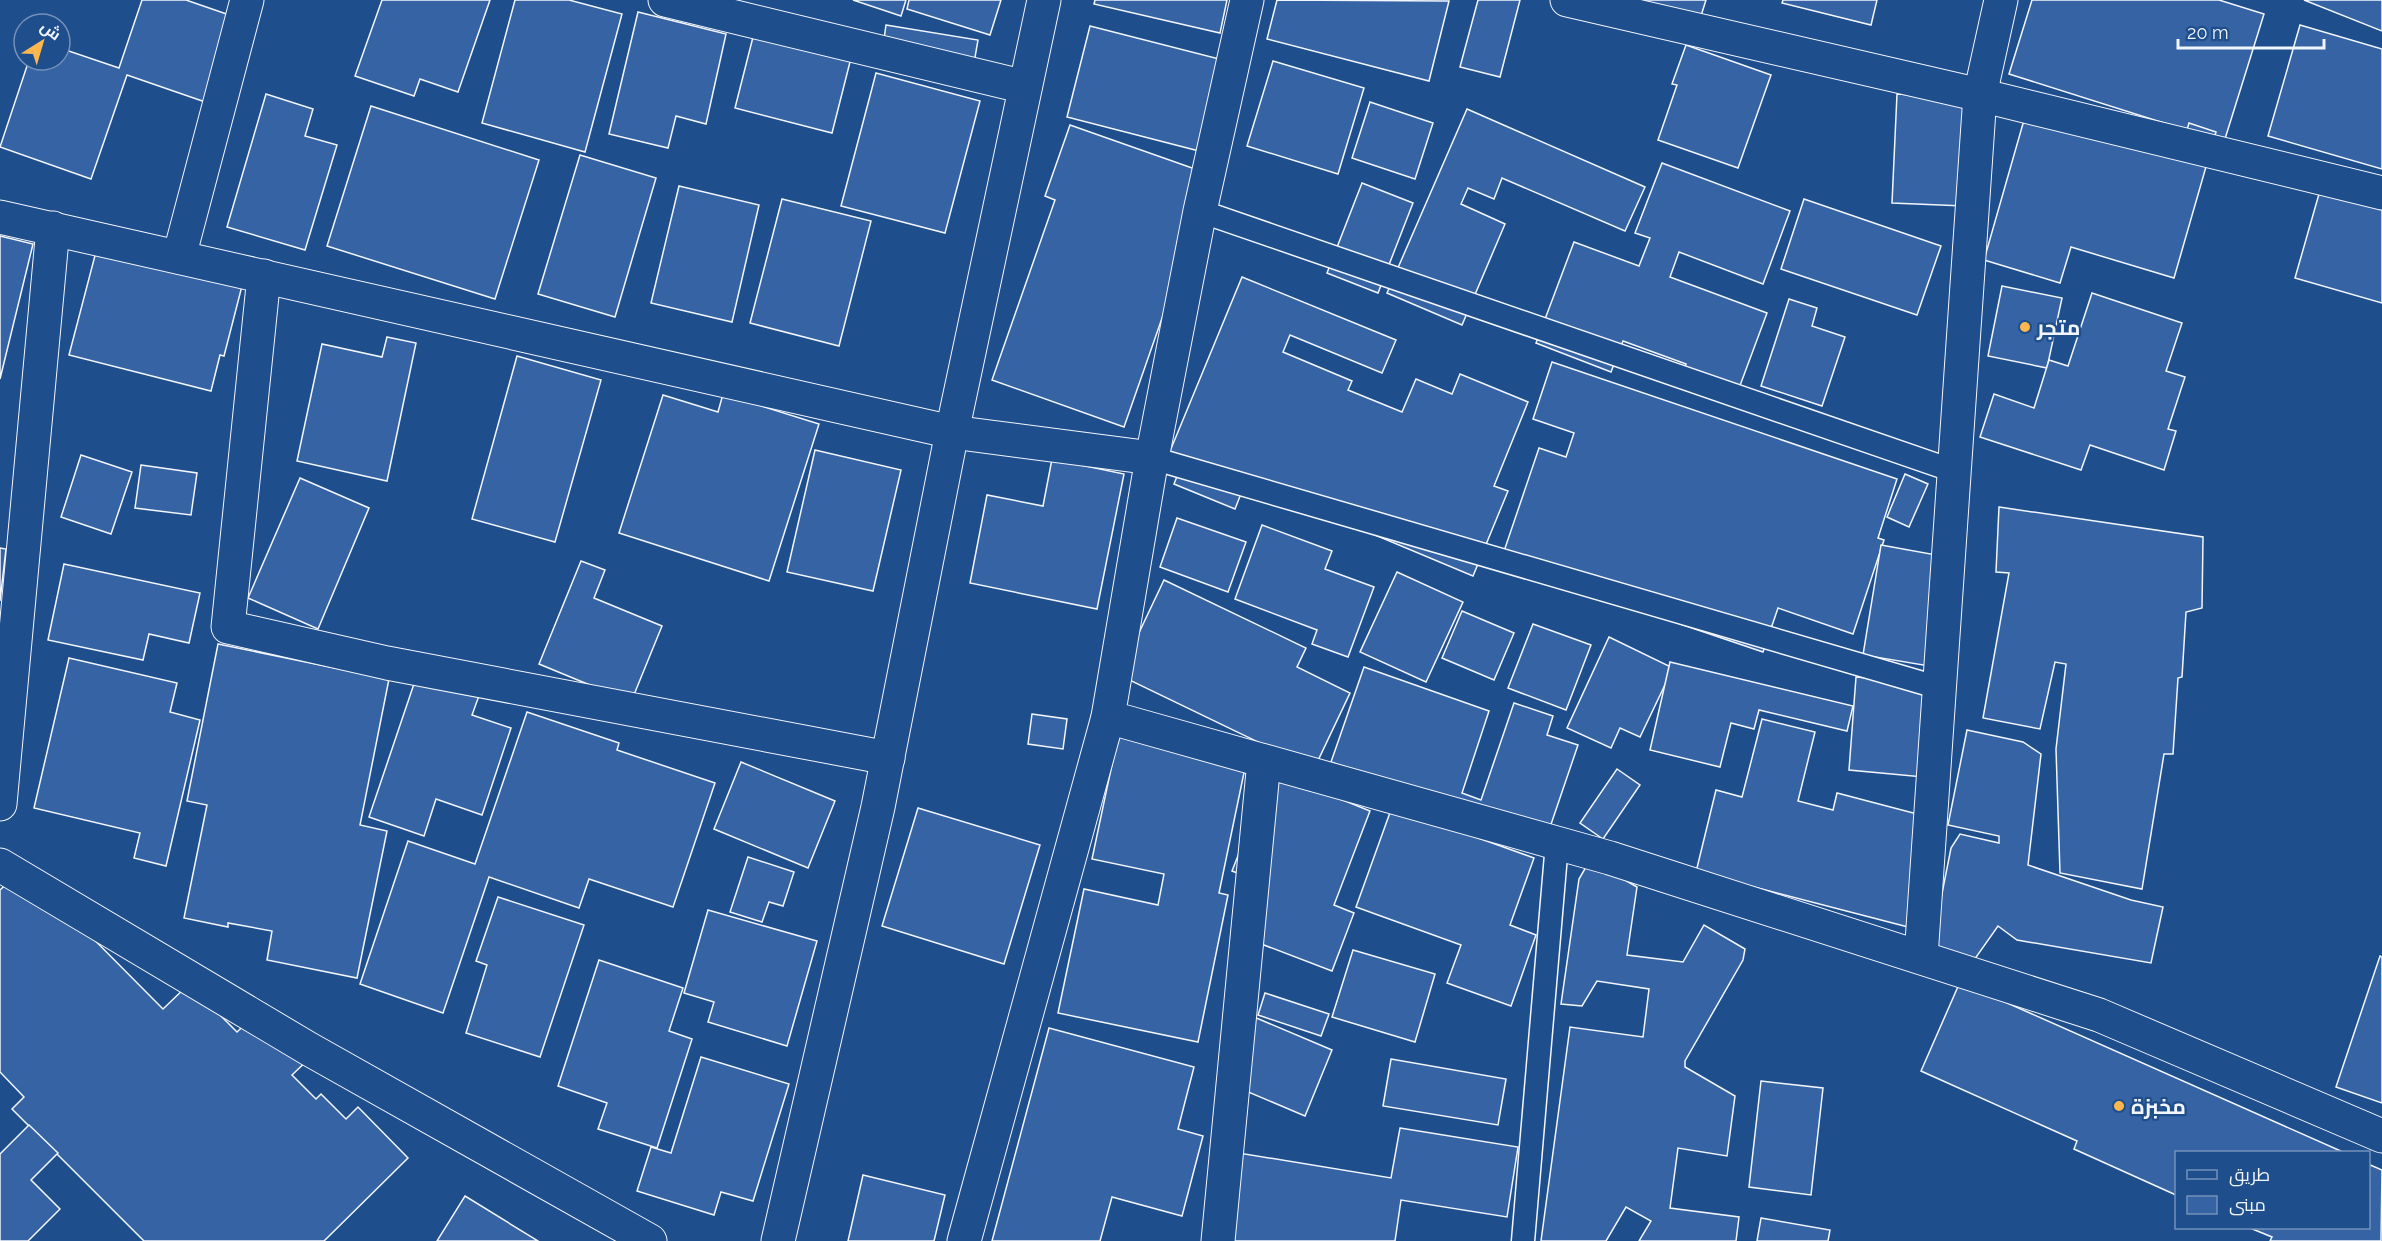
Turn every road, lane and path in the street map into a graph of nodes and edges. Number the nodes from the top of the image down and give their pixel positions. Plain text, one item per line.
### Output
1 (247, 0) edge
2 (665, 0) edge
3 (1044, 0) edge
4 (1247, 0) edge
5 (1567, 0) edge
6 (2001, 0) edge
7 (1025, 87) junction
8 (1980, 95) junction
9 (2382, 193) edge
10 (1200, 211) junction
11 (0, 217) edge
12 (53, 228) junction
13 (179, 257) junction
14 (264, 276) junction
15 (952, 432) junction
16 (1152, 458) junction
17 (1954, 471) junction
18 (1940, 688) junction
19 (1108, 717) junction
20 (888, 758) junction
21 (1264, 761) junction
22 (0, 804) edge
23 (1557, 843) junction
24 (0, 865) edge
25 (1921, 957) junction
26 (2382, 1136) edge
27 (650, 1241) edge
28 (778, 1241) edge
29 (964, 1241) edge
30 (1218, 1241) edge
31 (1523, 1241) edge

1 - 13 street
2 - 7 street
3 - 7 street
4 - 10 street
5 - 8 street
6 - 8 street
7 - 15 street
8 - 9 street
8 - 17 street
10 - 16 street
10 - 17 lane
11 - 12 street
12 - 13 street
12 - 22 street
13 - 14 street
14 - 15 street
14 - 20 street
15 - 16 street
15 - 20 street
16 - 18 lane
16 - 19 street
17 - 18 street
18 - 25 street
19 - 21 street
19 - 29 street
20 - 28 street
21 - 23 street
21 - 30 street
23 - 25 street
23 - 31 lane
24 - 27 street
25 - 26 street

